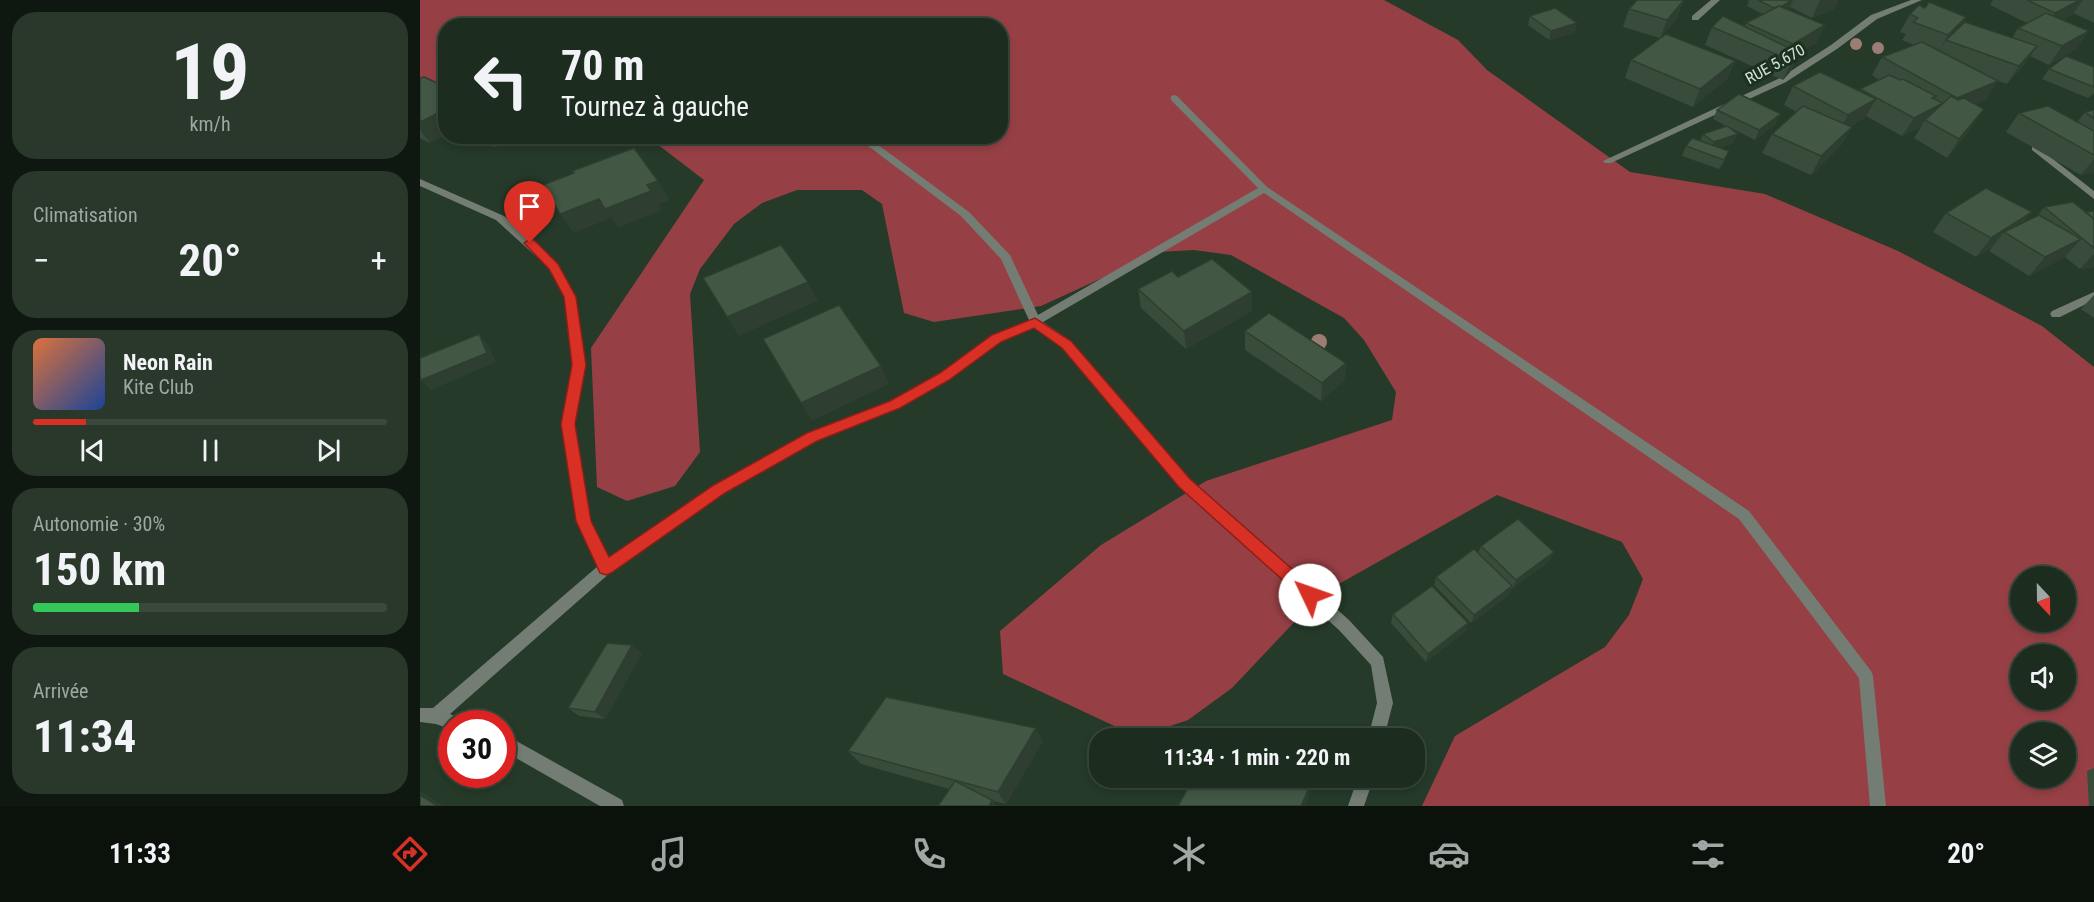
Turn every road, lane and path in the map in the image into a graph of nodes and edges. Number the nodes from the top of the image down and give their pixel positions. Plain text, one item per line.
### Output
1 (1716, 0) edge
2 (1918, 0) edge
3 (1695, 18) dead end
4 (1174, 98) dead end
5 (870, 144) edge
6 (2035, 148) dead end
7 (1608, 161) dead end
8 (420, 182) edge
9 (1264, 189) junction
10 (2094, 196) edge
11 (2094, 296) edge
12 (2056, 314) dead end
13 (1035, 322) junction
14 (606, 568) junction
15 (428, 716) edge
16 (1379, 728) edge
17 (516, 749) edge
18 (1362, 788) edge
19 (616, 806) edge
20 (1356, 806) edge
21 (1878, 806) edge

1 - 3 street
2 - 7 street, RUE 5.670
4 - 9 street
5 - 13 street
6 - 10 street
8 - 14 street
9 - 13 street
9 - 21 street
11 - 12 street
13 - 14 street
13 - 16 street
14 - 15 street
17 - 19 street
18 - 20 street

